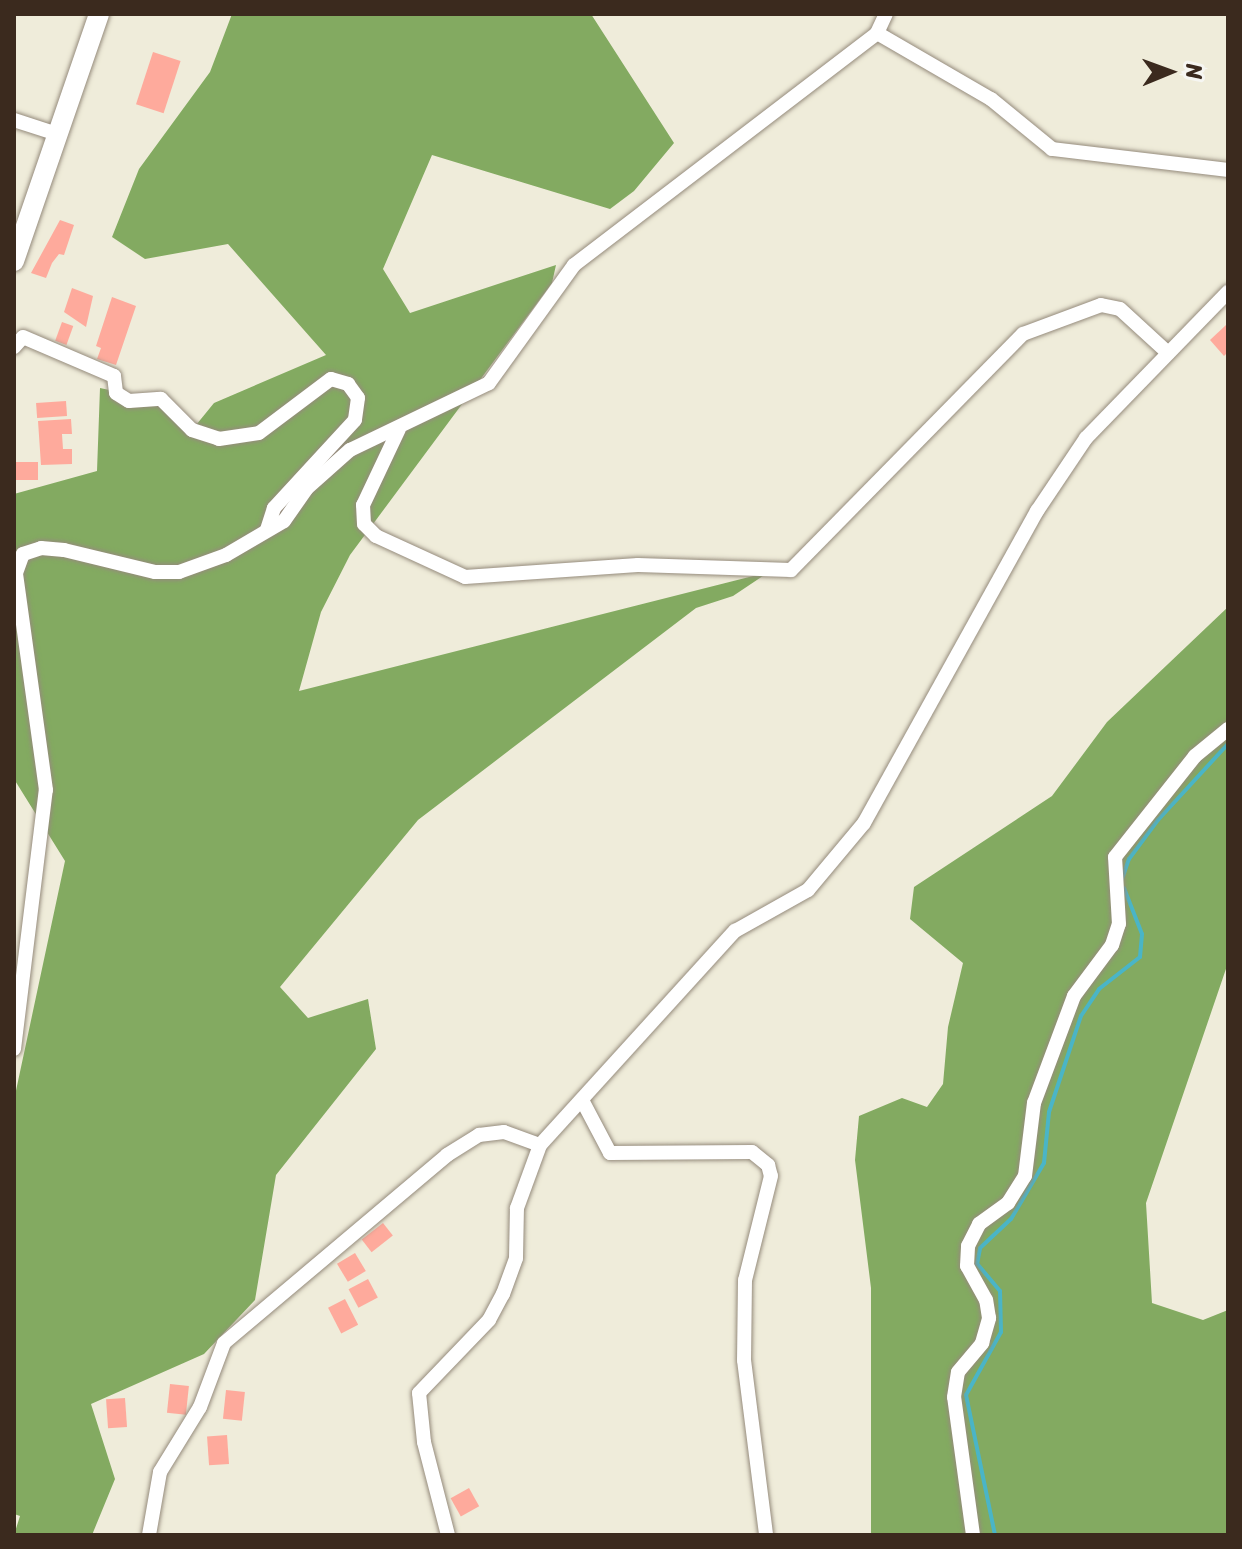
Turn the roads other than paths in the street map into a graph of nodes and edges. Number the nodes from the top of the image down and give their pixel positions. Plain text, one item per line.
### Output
1 (99, 14) edge
2 (886, 14) edge
3 (877, 33) junction
4 (14, 120) edge
5 (57, 134) junction
6 (1228, 170) edge
7 (14, 261) edge
8 (1228, 292) edge
9 (14, 347) edge
10 (1168, 353) junction
11 (399, 429) junction
12 (267, 530) junction
13 (1228, 729) edge
14 (14, 1049) edge
15 (582, 1100) junction
16 (540, 1145) junction
17 (149, 1535) edge
18 (448, 1535) edge
19 (766, 1535) edge
20 (973, 1535) edge

1 - 5 main road
2 - 3 street
3 - 6 street
3 - 11 street
4 - 5 street
5 - 7 main road
8 - 10 street
9 - 12 street
10 - 11 street
10 - 15 street
11 - 12 street
12 - 14 street
13 - 20 street
15 - 16 street
15 - 19 street
16 - 17 street
16 - 18 street

